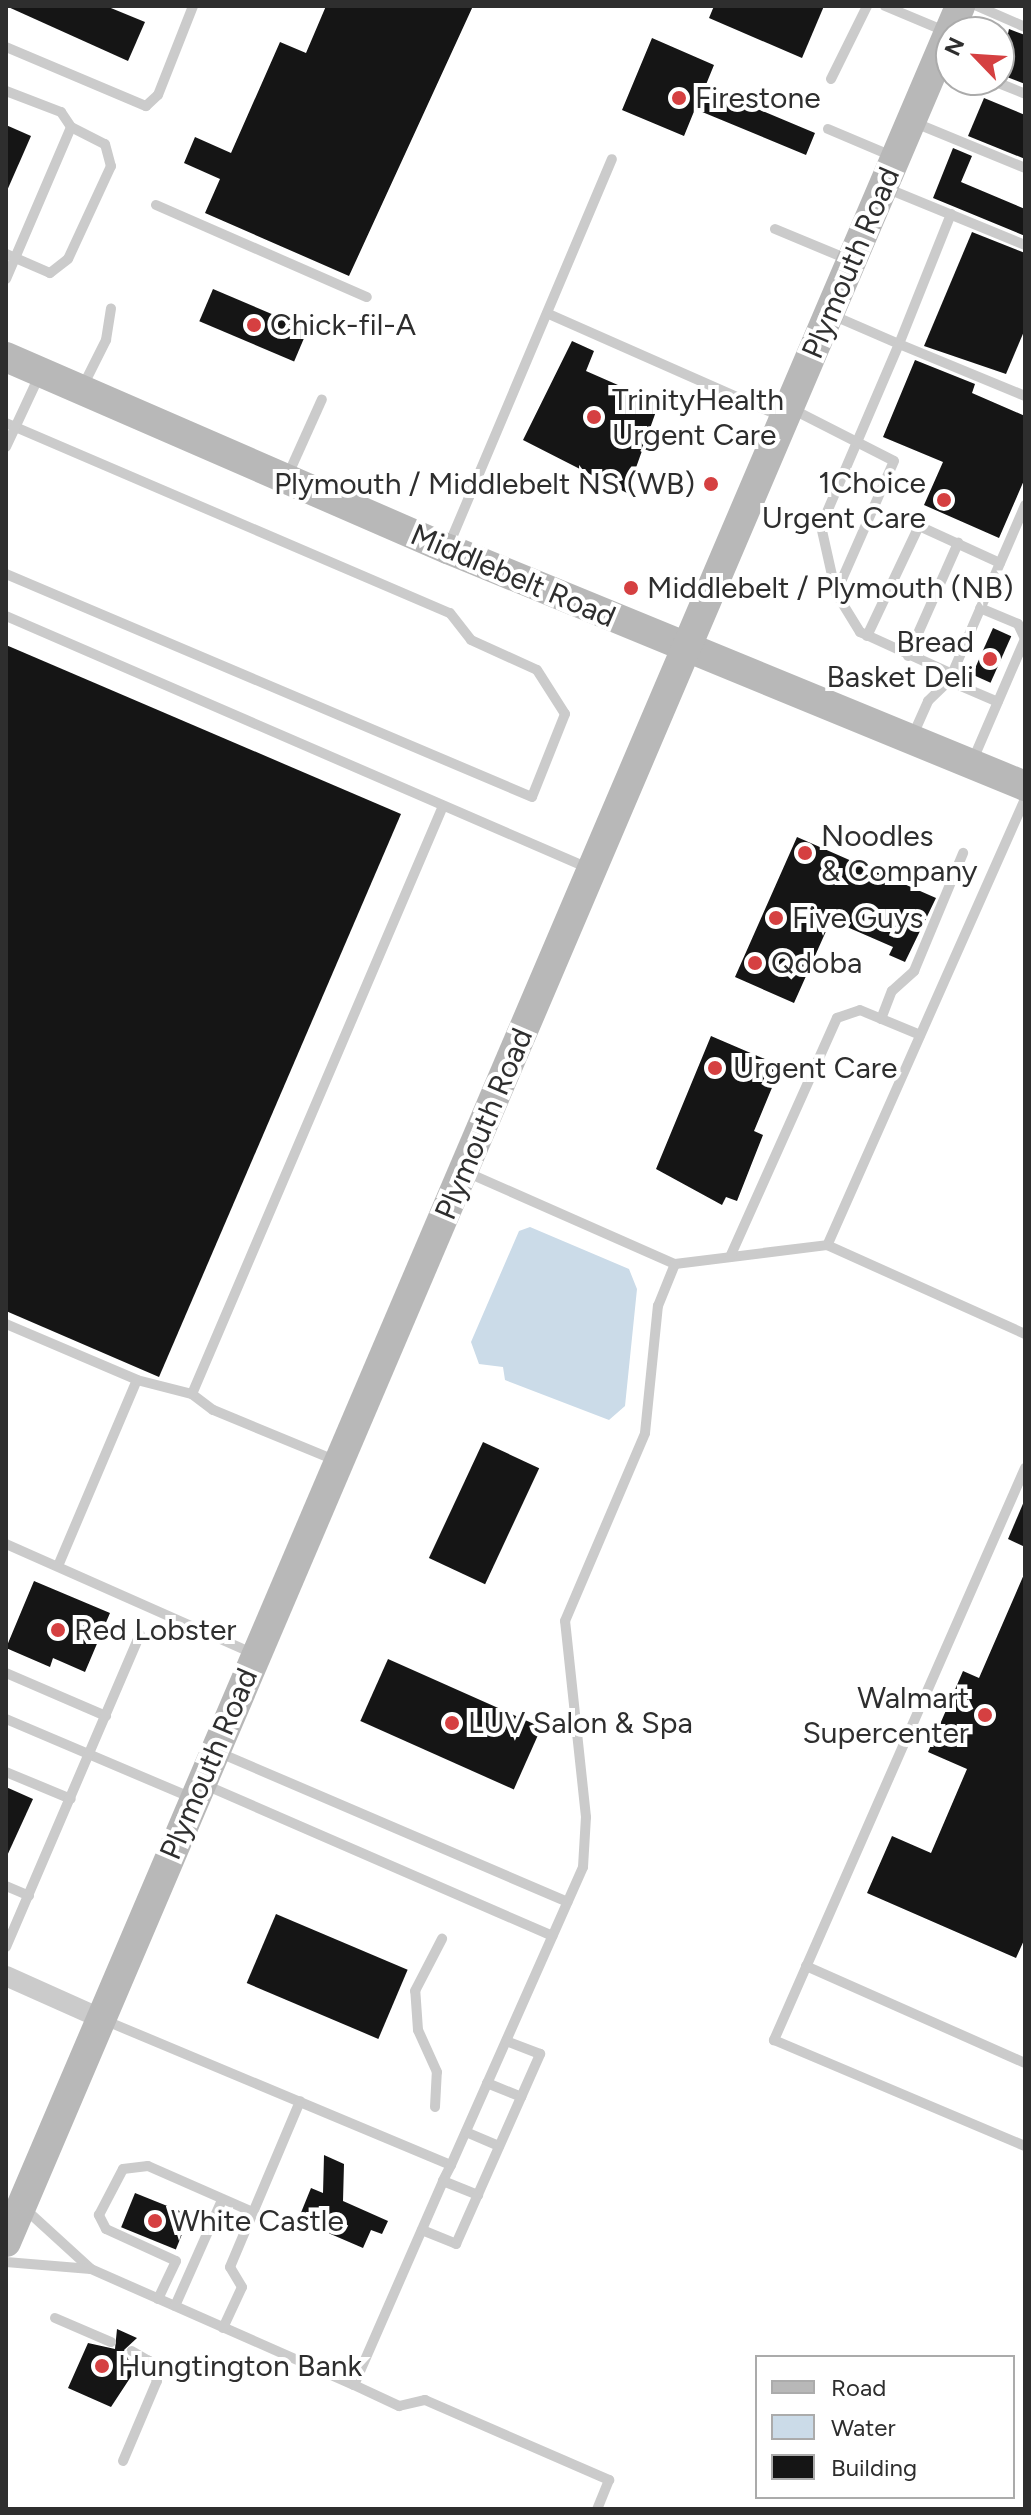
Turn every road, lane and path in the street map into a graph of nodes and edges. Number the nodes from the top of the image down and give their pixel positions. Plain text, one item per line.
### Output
1 (193, 6) edge
2 (867, 6) edge
3 (885, 6) edge
4 (977, 6) edge
5 (1025, 27) edge
6 (935, 33) edge
7 (6, 47) edge
8 (935, 70) edge
9 (831, 79) dead end
10 (6, 91) edge
11 (911, 121) junction
12 (71, 127) junction
13 (828, 129) dead end
14 (896, 158) junction
15 (612, 159) dead end
16 (1025, 168) edge
17 (884, 187) junction
18 (156, 205) dead end
19 (951, 214) junction
20 (775, 229) dead end
21 (1025, 245) edge
22 (11, 256) edge
23 (852, 261) junction
24 (6, 279) edge
25 (367, 297) dead end
26 (111, 308) dead end
27 (830, 314) junction
28 (551, 315) junction
29 (899, 344) junction
30 (6, 357) edge
31 (41, 372) junction
32 (81, 389) junction
33 (1025, 396) edge
34 (322, 399) dead end
35 (788, 413) junction
36 (11, 425) edge
37 (859, 440) junction
38 (6, 447) edge
39 (286, 479) junction
40 (1025, 505) edge
41 (958, 543) junction
42 (448, 549) junction
43 (1000, 563) junction
44 (6, 574) edge
45 (836, 593) junction
46 (980, 608) junction
47 (6, 616) edge
48 (867, 636) junction
49 (685, 648) junction
50 (908, 656) junction
51 (950, 678) junction
52 (998, 702) junction
53 (911, 739) junction
54 (971, 764) junction
55 (1024, 785) edge
56 (443, 806) junction
57 (963, 853) dead end
58 (593, 870) junction
59 (881, 1019) junction
60 (920, 1035) junction
61 (464, 1171) junction
62 (827, 1245) junction
63 (730, 1257) junction
64 (675, 1264) junction
65 (6, 1324) edge
66 (1025, 1334) edge
67 (137, 1380) junction
68 (192, 1394) junction
69 (339, 1462) junction
70 (1025, 1468) edge
71 (6, 1544) edge
72 (58, 1566) junction
73 (140, 1635) dead end
74 (256, 1655) junction
75 (6, 1673) edge
76 (106, 1716) junction
77 (6, 1719) edge
78 (215, 1751) junction
79 (89, 1755) junction
80 (6, 1772) edge
81 (197, 1791) junction
82 (71, 1799) junction
83 (6, 1886) edge
84 (29, 1896) junction
85 (567, 1902) junction
86 (552, 1936) junction
87 (442, 1939) dead end
88 (6, 1947) edge
89 (806, 1966) junction
90 (6, 1976) edge
91 (102, 2019) junction
92 (506, 2041) junction
93 (1025, 2063) edge
94 (487, 2083) junction
95 (521, 2097) junction
96 (300, 2101) junction
97 (435, 2107) dead end
98 (466, 2132) junction
99 (499, 2146) junction
100 (1025, 2146) edge
101 (451, 2165) junction
102 (443, 2181) junction
103 (478, 2195) junction
104 (222, 2200) junction
105 (253, 2212) junction
106 (12, 2224) edge
107 (422, 2230) junction
108 (6, 2262) edge
109 (91, 2269) junction
110 (158, 2299) junction
111 (175, 2306) junction
112 (55, 2318) dead end
113 (223, 2328) junction
114 (111, 2342) dead end
115 (132, 2351) dead end
116 (354, 2385) junction
117 (123, 2461) dead end
118 (597, 2509) edge

1 - 7 lane
2 - 9 lane
3 - 6 lane
4 - 5 lane
8 - 11 main road, Plymouth Road
10 - 12 lane
11 - 14 main road, Plymouth Road
11 - 16 lane
12 - 22 lane
12 - 22 lane
13 - 14 lane
14 - 17 main road, Plymouth Road
15 - 28 lane
17 - 19 lane
17 - 23 main road, Plymouth Road
18 - 25 lane
19 - 21 lane
19 - 29 lane
20 - 23 lane
22 - 24 lane
23 - 27 main road, Plymouth Road
26 - 32 lane
27 - 29 lane
27 - 35 main road, Plymouth Road
28 - 35 lane
28 - 42 lane
29 - 33 lane
29 - 37 lane
30 - 31 main road, Middlebelt Road
31 - 32 main road, Middlebelt Road
31 - 36 lane
32 - 39 main road, Middlebelt Road
34 - 39 lane
35 - 37 lane
35 - 49 main road, Plymouth Road
36 - 38 lane
36 - 44 lane
37 - 45 lane
37 - 45 lane
39 - 42 main road, Middlebelt Road
40 - 43 lane
41 - 43 lane
41 - 48 lane
41 - 50 lane
42 - 49 main road, Middlebelt Road
43 - 46 lane
45 - 48 lane
46 - 51 lane
46 - 52 lane
47 - 56 lane
48 - 50 lane
49 - 53 main road, Middlebelt Road
49 - 58 main road, Plymouth Road
50 - 51 lane
51 - 52 lane
51 - 53 lane
52 - 54 lane
53 - 54 main road, Middlebelt Road
54 - 55 main road, Middlebelt Road
55 - 60 lane
56 - 58 lane
56 - 68 lane
57 - 59 lane
58 - 61 main road, Plymouth Road
59 - 60 lane
59 - 63 lane
60 - 62 lane
61 - 64 lane
61 - 69 main road, Plymouth Road
62 - 63 lane
62 - 66 lane
63 - 64 lane
64 - 85 lane
65 - 67 lane
67 - 68 lane
67 - 72 lane
68 - 69 lane
69 - 74 main road, Plymouth Road
70 - 89 lane
71 - 72 lane
72 - 74 lane
73 - 76 lane
74 - 78 main road, Plymouth Road
75 - 76 lane
76 - 79 lane
77 - 79 lane
78 - 81 main road, Plymouth Road
78 - 85 lane
79 - 81 lane
79 - 82 lane
80 - 82 lane
81 - 86 lane
81 - 91 main road, Plymouth Road
82 - 84 lane
83 - 84 lane
84 - 88 lane
85 - 86 lane
86 - 92 lane
87 - 97 lane
89 - 93 lane
89 - 100 lane
90 - 91 street
91 - 96 lane
91 - 106 main road, Plymouth Road
92 - 94 lane
92 - 95 lane
94 - 95 lane
94 - 98 lane
95 - 99 lane
96 - 101 lane
96 - 105 lane
98 - 99 lane
98 - 101 lane
99 - 103 lane
101 - 102 lane
102 - 103 lane
102 - 107 lane
103 - 107 lane
104 - 105 lane
104 - 110 lane
104 - 111 lane
105 - 113 lane
106 - 109 lane
107 - 116 lane
108 - 109 lane
109 - 110 lane
110 - 111 lane
111 - 113 lane
112 - 114 lane
113 - 116 lane
115 - 117 lane
116 - 118 lane

